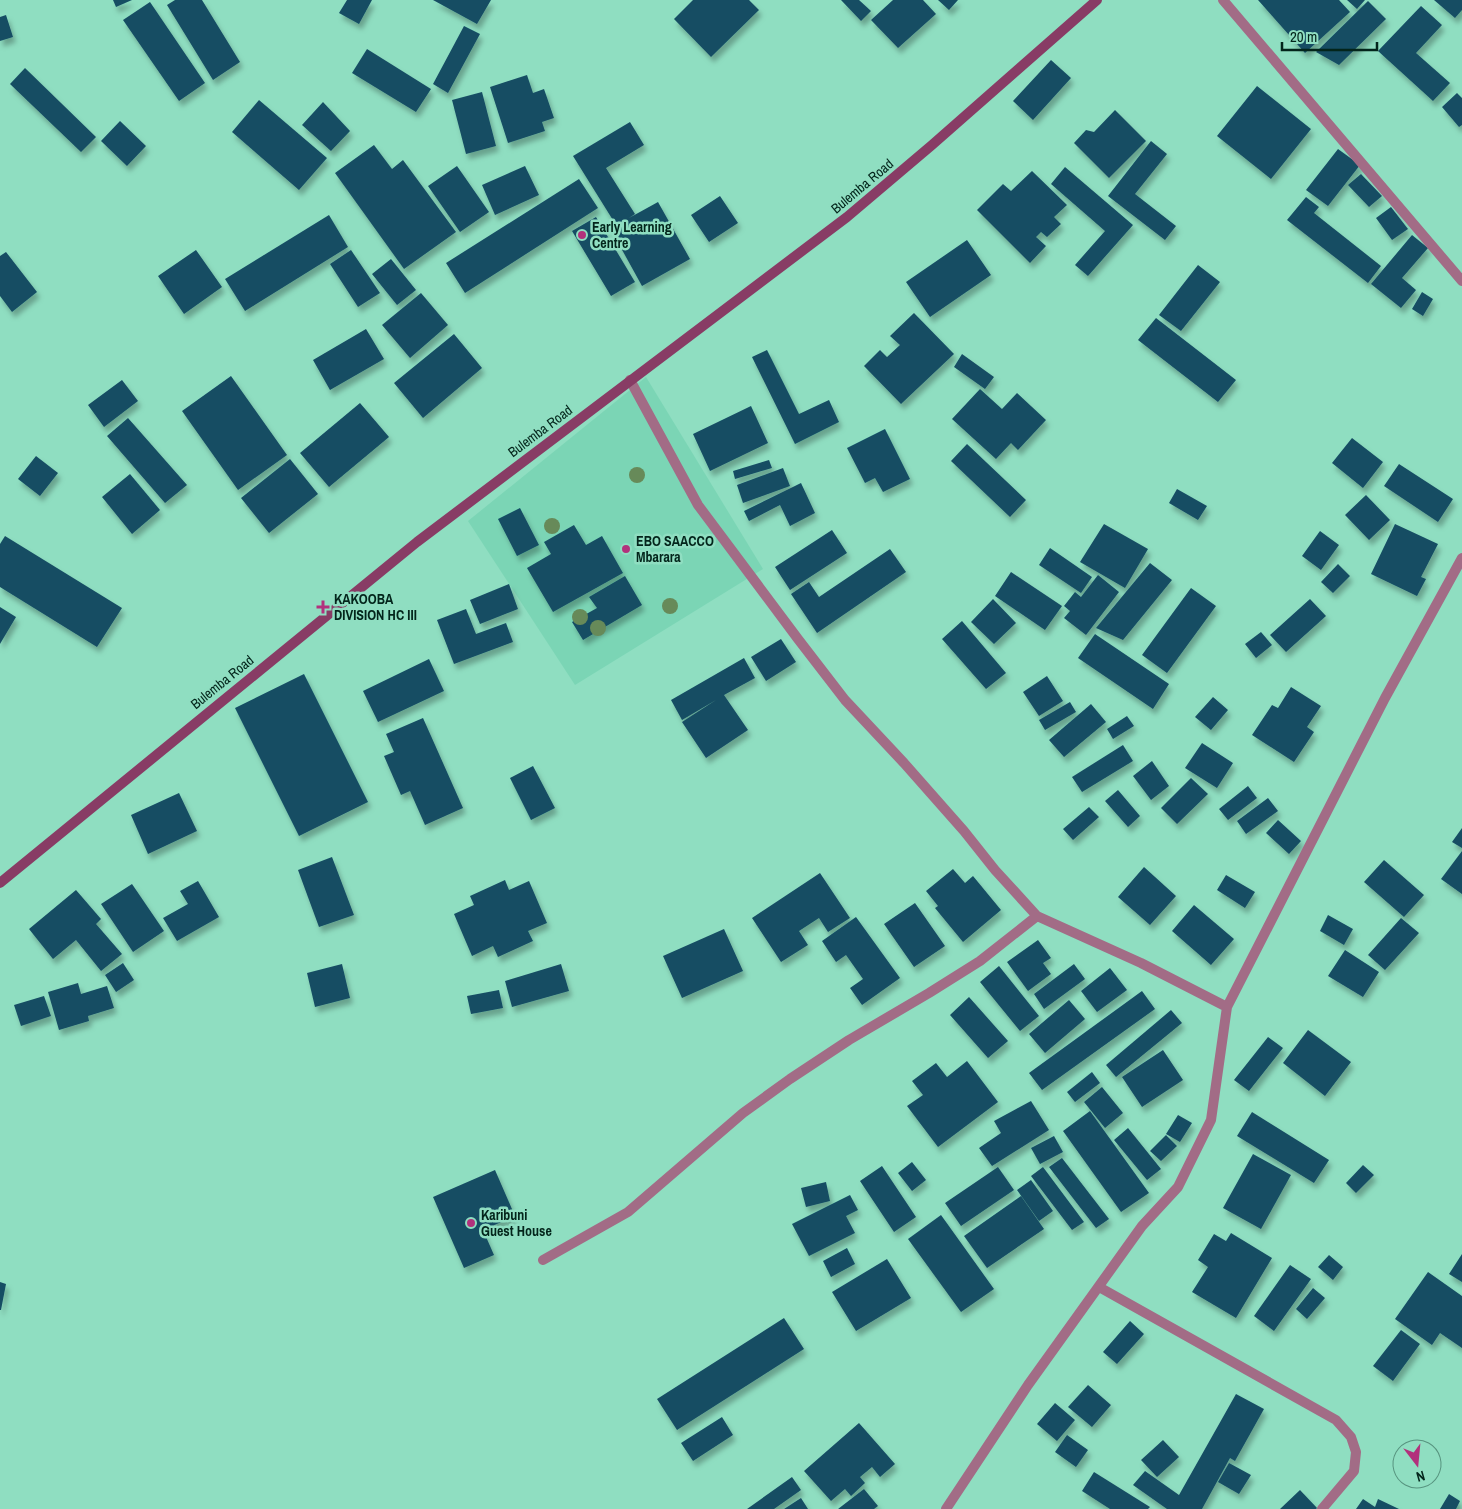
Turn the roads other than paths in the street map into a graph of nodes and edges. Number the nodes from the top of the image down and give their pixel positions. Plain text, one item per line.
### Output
1 (1097, 0) edge
2 (1223, 0) edge
3 (1462, 281) edge
4 (630, 380) junction
5 (1462, 560) edge
6 (0, 883) edge
7 (1037, 916) junction
8 (1227, 1006) junction
9 (542, 1260) dead end
10 (1098, 1287) junction
11 (946, 1509) edge
12 (1322, 1509) edge

1 - 4 main road, Bulemba Road
2 - 3 street
4 - 6 main road, Bulemba Road
4 - 7 street
5 - 8 street
7 - 8 street
7 - 9 street
8 - 10 street
10 - 11 street
10 - 12 street

